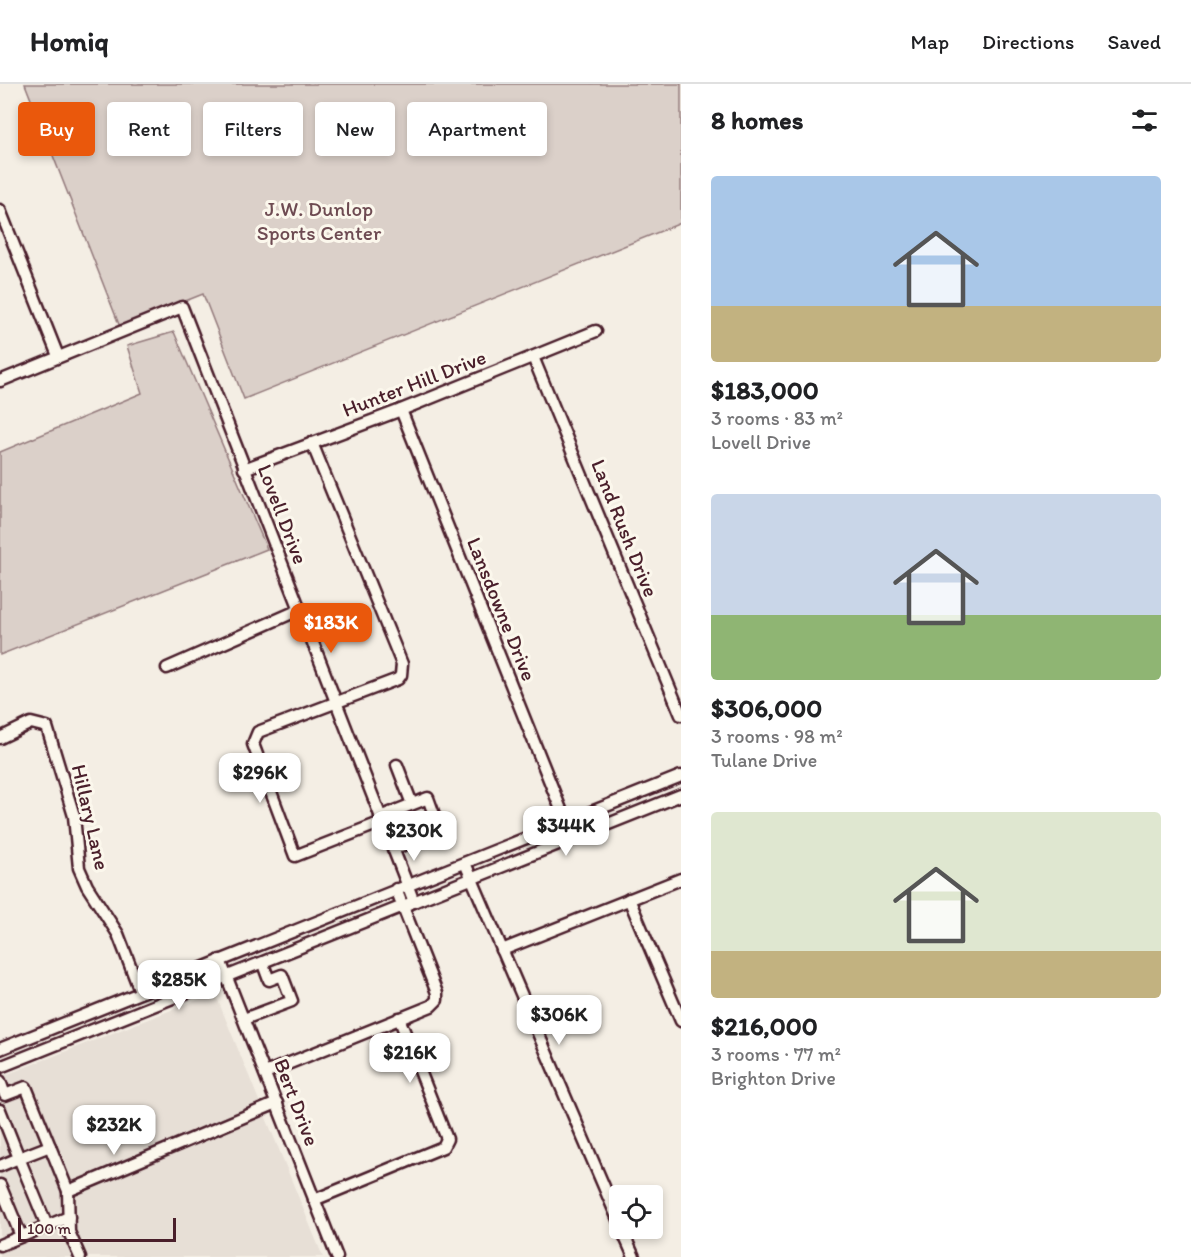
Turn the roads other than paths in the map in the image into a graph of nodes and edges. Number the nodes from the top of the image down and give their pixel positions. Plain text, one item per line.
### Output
1 (0, 210) edge
2 (597, 331) dead end
3 (58, 356) junction
4 (533, 357) junction
5 (0, 381) edge
6 (401, 410) junction
7 (312, 443) junction
8 (244, 469) junction
9 (299, 610) junction
10 (166, 668) dead end
11 (336, 704) junction
12 (681, 715) edge
13 (0, 738) edge
14 (397, 765) dead end
15 (681, 776) edge
16 (681, 795) edge
17 (412, 804) junction
18 (381, 820) junction
19 (566, 822) junction
20 (393, 849) junction
21 (465, 863) junction
22 (472, 879) junction
23 (681, 879) edge
24 (407, 885) junction
25 (396, 889) junction
26 (629, 899) junction
27 (414, 902) junction
28 (403, 907) junction
29 (502, 950) junction
30 (220, 960) junction
31 (263, 963) junction
32 (227, 978) junction
33 (140, 991) junction
34 (399, 1018) junction
35 (244, 1019) junction
36 (681, 1021) edge
37 (0, 1049) edge
38 (0, 1067) edge
39 (265, 1073) junction
40 (0, 1081) edge
41 (3, 1096) edge
42 (277, 1103) junction
43 (0, 1110) edge
44 (50, 1146) junction
45 (19, 1158) junction
46 (0, 1166) edge
47 (0, 1185) edge
48 (68, 1191) junction
49 (609, 1198) edge
50 (314, 1200) junction
51 (69, 1217) junction
52 (47, 1226) junction
53 (21, 1236) junction
54 (626, 1239) edge
55 (0, 1245) edge
56 (80, 1257) edge
57 (338, 1257) edge
58 (633, 1257) edge

1 - 3 street
2 - 4 street, Hunter Hill Drive
3 - 5 street
3 - 8 street, Lovell Drive
4 - 6 street, Hunter Hill Drive
4 - 12 street, Land Rush Drive
6 - 7 street, Hunter Hill Drive
6 - 19 street, Lansdowne Drive
7 - 8 street, Hunter Hill Drive
7 - 11 street
8 - 9 street, Lovell Drive
9 - 10 street
9 - 11 street, Lovell Drive
11 - 18 street, Lovell Drive
11 - 18 street
13 - 33 street, Hillary Lane
14 - 17 street
15 - 19 street
16 - 22 street
17 - 18 street
17 - 20 street
18 - 20 street, Lovell Drive
19 - 21 street
20 - 24 street, Lovell Drive
21 - 22 street
21 - 24 street
22 - 27 street
22 - 29 street
23 - 26 street
24 - 25 street
24 - 27 street, Lovell Drive
25 - 28 street
25 - 30 street
26 - 29 street
26 - 36 street
27 - 28 street
28 - 31 street
28 - 34 street
29 - 49 street
30 - 32 street, Bert Drive
30 - 33 street
31 - 32 street
31 - 35 street
32 - 35 street, Bert Drive
32 - 38 street
33 - 37 street
34 - 39 street
34 - 50 street
35 - 39 street, Bert Drive
39 - 42 street, Bert Drive
40 - 41 street
41 - 44 street
42 - 48 street
42 - 50 street, Bert Drive
43 - 45 street
44 - 45 street
44 - 48 street
45 - 46 street
45 - 52 street
47 - 53 street
48 - 51 street
50 - 57 street, Bert Drive
51 - 52 street
51 - 56 street
52 - 53 street
53 - 55 street
54 - 58 street

